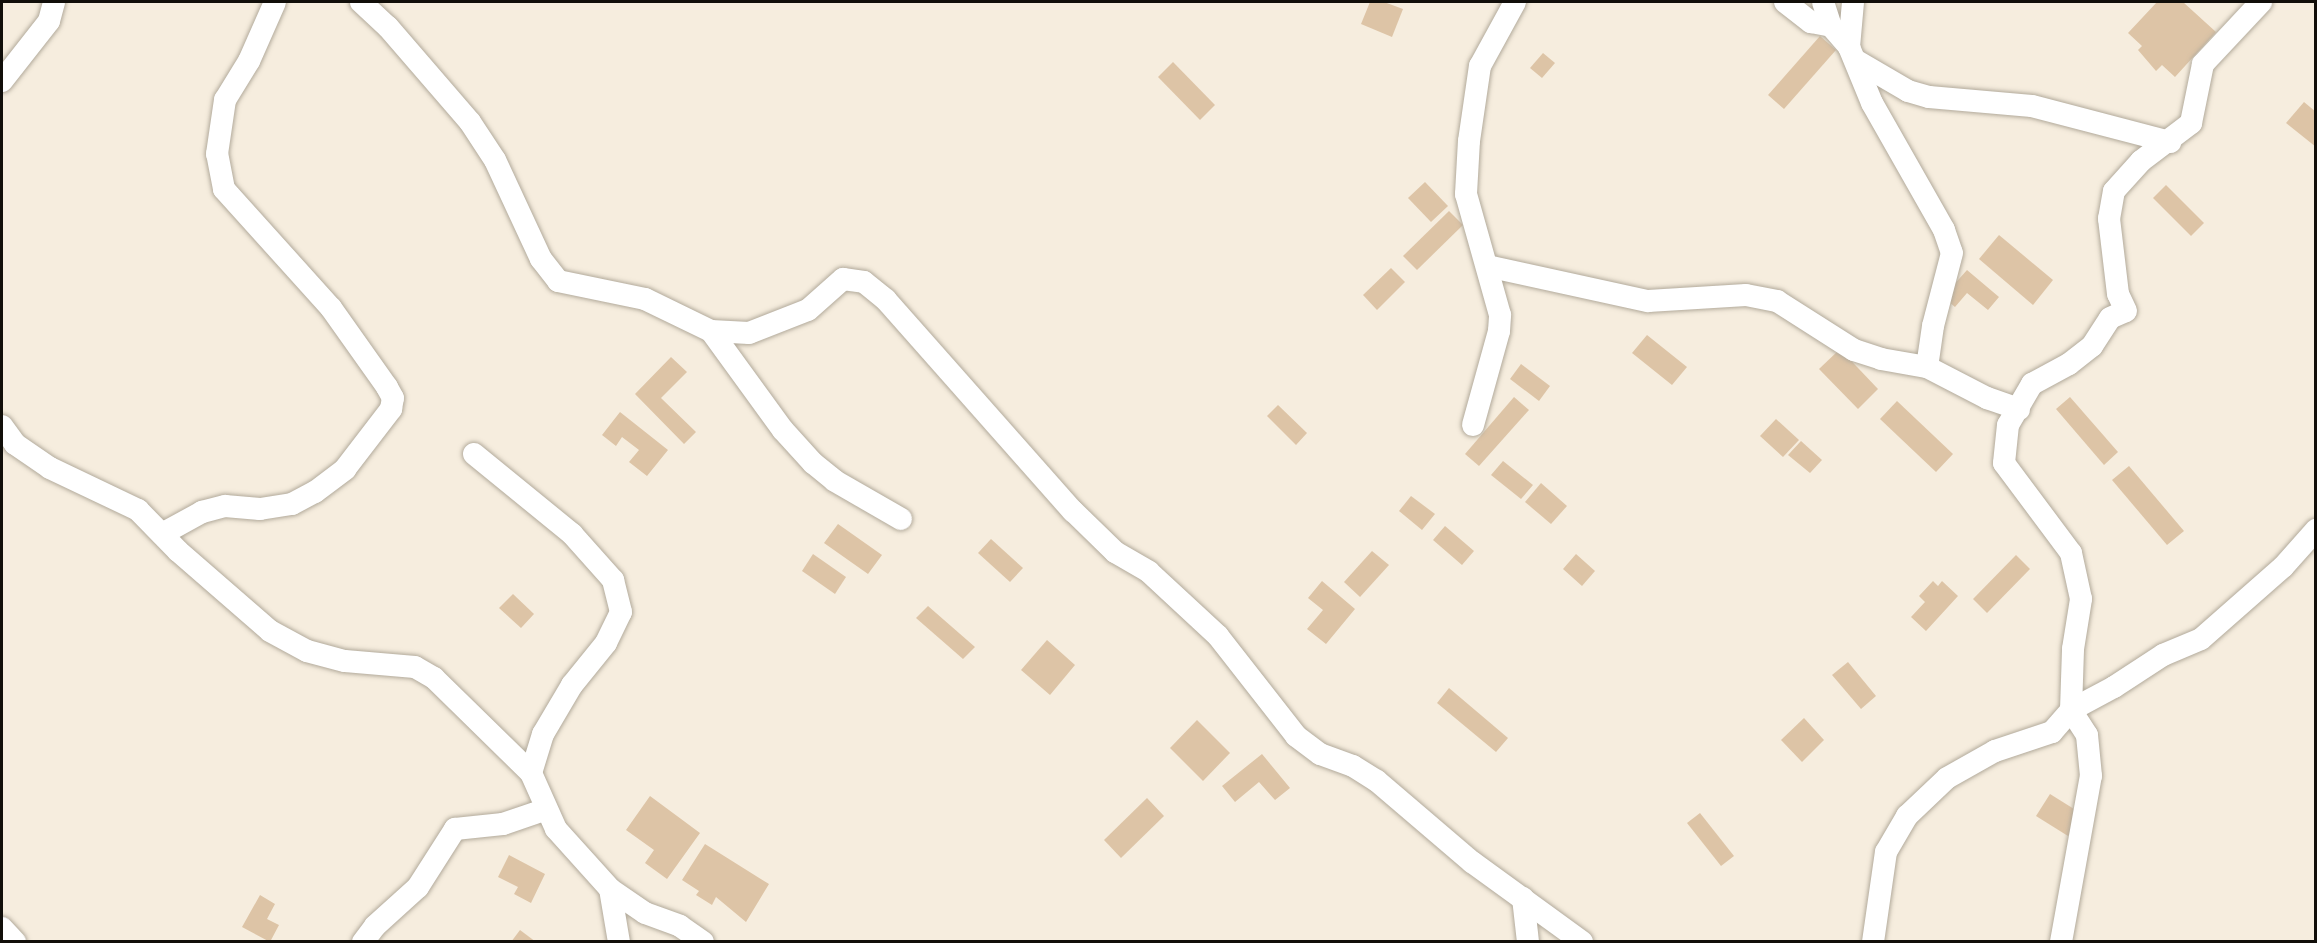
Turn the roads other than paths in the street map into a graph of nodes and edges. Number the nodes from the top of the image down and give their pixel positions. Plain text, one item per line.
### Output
1 (54, 2) edge
2 (274, 2) edge
3 (361, 2) edge
4 (1515, 2) edge
5 (1785, 2) edge
6 (1823, 2) edge
7 (1853, 2) edge
8 (2261, 2) edge
9 (1831, 27) junction
10 (1852, 53) junction
11 (2, 81) edge
12 (2170, 142) junction
13 (1487, 266) junction
14 (711, 331) junction
15 (1927, 367) junction
16 (2019, 409) junction
17 (1473, 425) dead end
18 (2, 426) edge
19 (474, 454) dead end
20 (901, 519) dead end
21 (2316, 530) edge
22 (162, 534) junction
23 (2071, 710) junction
24 (531, 773) junction
25 (547, 809) junction
26 (610, 889) junction
27 (1523, 898) junction
28 (2, 928) edge
29 (15, 942) edge
30 (363, 942) edge
31 (619, 942) edge
32 (703, 942) edge
33 (1528, 942) edge
34 (1582, 942) edge
35 (1873, 942) edge
36 (2061, 942) edge

1 - 11 street
2 - 22 street
3 - 14 street
4 - 13 street
5 - 9 street
6 - 9 street
7 - 10 street
8 - 12 street
9 - 10 street
10 - 12 street
10 - 15 street
12 - 16 street
13 - 15 street
13 - 17 street
14 - 20 street
14 - 27 street
15 - 16 street
16 - 23 street
18 - 22 street
19 - 24 street
21 - 23 street
22 - 24 street
23 - 35 street
23 - 36 street
24 - 25 street
25 - 26 street
25 - 30 street
26 - 31 street
26 - 32 street
27 - 33 street
27 - 34 street
28 - 29 street

